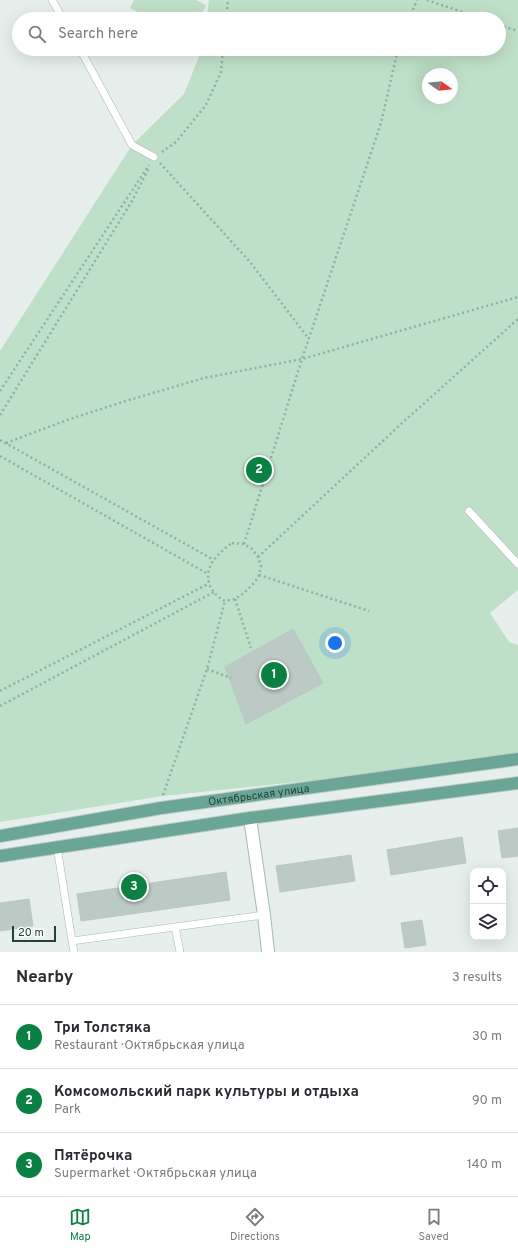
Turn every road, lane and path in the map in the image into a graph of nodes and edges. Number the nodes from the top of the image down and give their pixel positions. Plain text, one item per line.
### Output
1 (52, 0) edge
2 (228, 0) edge
3 (418, 0) edge
4 (427, 0) edge
5 (59, 12) edge
6 (227, 12) edge
7 (412, 12) edge
8 (462, 12) edge
9 (506, 27) edge
10 (518, 31) edge
11 (84, 56) edge
12 (222, 56) edge
13 (396, 56) edge
14 (154, 157) junction
15 (518, 297) edge
16 (518, 319) edge
17 (309, 339) junction
18 (302, 359) junction
19 (0, 391) edge
20 (0, 415) edge
21 (0, 440) edge
22 (6, 443) junction
23 (0, 456) edge
24 (469, 511) dead end
25 (244, 544) junction
26 (258, 556) junction
27 (214, 560) junction
28 (518, 564) edge
29 (208, 574) junction
30 (259, 574) junction
31 (208, 584) junction
32 (214, 592) junction
33 (235, 600) junction
34 (225, 601) junction
35 (369, 611) dead end
36 (251, 648) dead end
37 (207, 669) junction
38 (231, 678) dead end
39 (0, 691) edge
40 (0, 706) edge
41 (518, 759) edge
42 (518, 783) edge
43 (161, 808) junction
44 (250, 818) junction
45 (0, 836) edge
46 (57, 847) junction
47 (0, 856) edge
48 (264, 915) junction
49 (175, 927) junction
50 (72, 941) junction
51 (74, 952) edge
52 (180, 952) edge
53 (268, 952) edge

1 - 5 lane
2 - 6 path
3 - 7 path
4 - 8 path
9 - 10 path
11 - 14 lane
12 - 14 path
13 - 17 path
14 - 17 path
14 - 19 path
14 - 20 path
15 - 18 path
16 - 26 path
17 - 18 path
18 - 22 path
18 - 25 path
21 - 22 path
22 - 27 path
23 - 29 path
24 - 28 lane
25 - 26 path
25 - 27 path
26 - 30 path
27 - 29 path
29 - 31 path
30 - 33 path
30 - 35 path
31 - 32 path
31 - 39 path
32 - 34 path
32 - 40 path
33 - 34 path
33 - 36 path
34 - 37 path
37 - 38 path
37 - 43 path
41 - 43 main road, Октябрьская улица
42 - 44 main road, Октябрьская улица
43 - 45 main road, Октябрьская улица
44 - 46 main road, Октябрьская улица
44 - 48 street
46 - 47 main road, Октябрьская улица
46 - 50 lane
48 - 49 lane
48 - 53 street
49 - 50 lane
49 - 52 lane
50 - 51 lane

